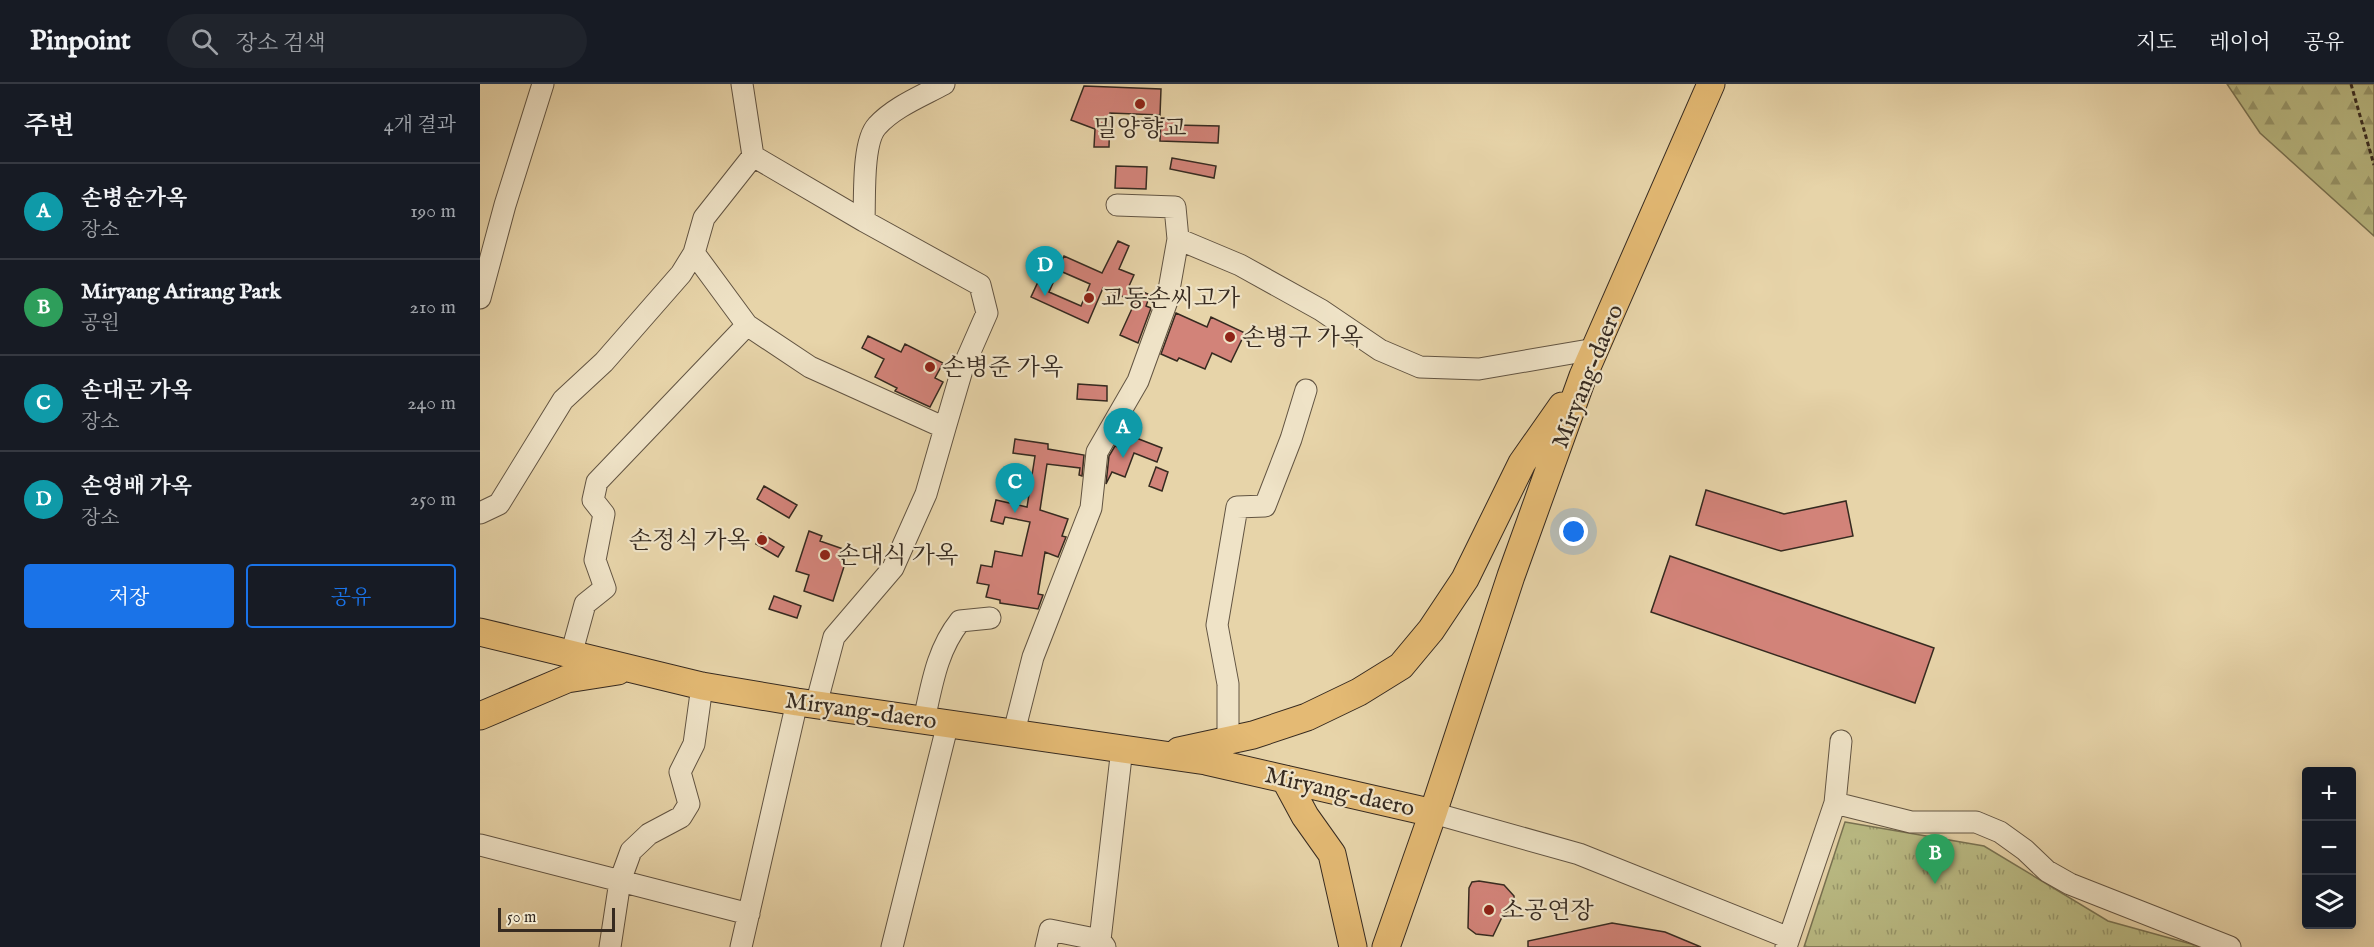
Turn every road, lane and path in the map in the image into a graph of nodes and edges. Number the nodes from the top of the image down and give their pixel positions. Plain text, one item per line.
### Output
1 (543, 84) edge
2 (742, 84) edge
3 (944, 84) edge
4 (1711, 84) edge
5 (2351, 84) edge
6 (753, 156) junction
7 (2374, 165) edge
8 (1117, 205) dead end
9 (864, 222) junction
10 (1178, 239) junction
11 (694, 253) junction
12 (480, 298) edge
13 (747, 325) junction
14 (1595, 349) junction
15 (1583, 376) junction
16 (1306, 390) dead end
17 (945, 428) junction
18 (480, 513) edge
19 (990, 618) dead end
20 (480, 632) edge
21 (571, 655) junction
22 (630, 669) junction
23 (702, 686) junction
24 (807, 704) junction
25 (480, 716) edge
26 (936, 721) junction
27 (1014, 732) junction
28 (1228, 740) junction
29 (1841, 741) dead end
30 (1122, 748) junction
31 (1163, 754) junction
32 (1285, 779) junction
33 (1834, 803) junction
34 (1433, 813) junction
35 (480, 845) edge
36 (620, 881) junction
37 (748, 914) junction
38 (1788, 942) edge
39 (1103, 943) edge
40 (610, 947) edge
41 (741, 947) edge
42 (892, 947) edge
43 (1046, 947) edge
44 (1353, 947) edge
45 (1386, 947) edge
46 (2230, 947) edge

1 - 12 street
2 - 6 street
3 - 9 street
4 - 14 main road, Miryang-daero
5 - 7 path
6 - 9 street
6 - 11 street
8 - 10 street
9 - 17 street
10 - 14 street
10 - 27 street
11 - 13 street
11 - 18 street
13 - 17 street
13 - 21 street
14 - 15 main road, Miryang-daero
15 - 28 main road
15 - 34 main road, Miryang-daero
16 - 28 street
17 - 24 street
19 - 26 street
20 - 21 main road, Miryang-daero
21 - 22 main road, Miryang-daero
22 - 23 main road, Miryang-daero
22 - 25 main road
23 - 24 main road, Miryang-daero
23 - 36 street
24 - 26 main road, Miryang-daero
24 - 37 street
26 - 27 main road, Miryang-daero
26 - 42 street
27 - 30 main road, Miryang-daero
28 - 31 main road
29 - 33 street
30 - 31 main road, Miryang-daero
30 - 39 street
31 - 32 main road, Miryang-daero
32 - 34 main road, Miryang-daero
32 - 44 main road
33 - 38 street
33 - 46 street
34 - 38 street
34 - 45 main road
35 - 36 street
36 - 37 street
36 - 40 street
37 - 41 street
39 - 43 street

